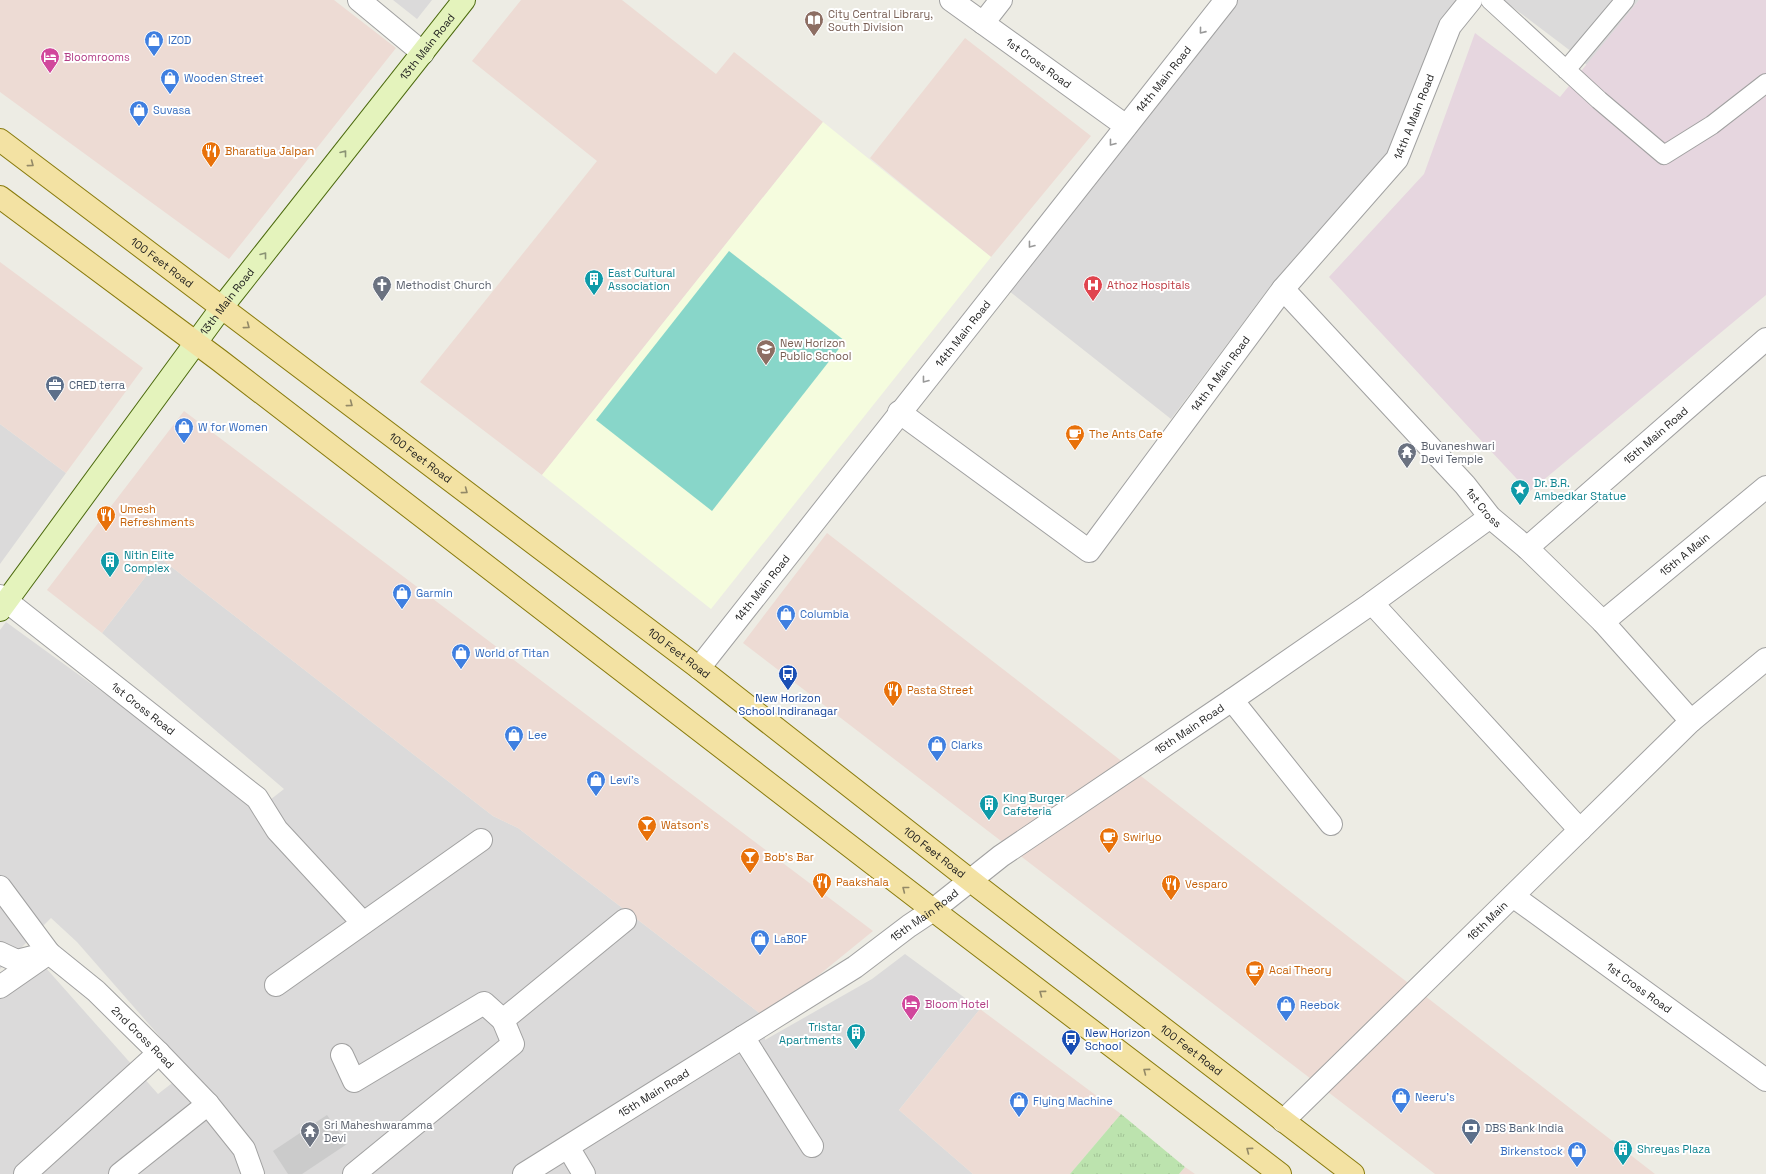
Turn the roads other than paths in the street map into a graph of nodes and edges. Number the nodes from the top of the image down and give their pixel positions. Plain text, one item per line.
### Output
1 (359, 0) edge
2 (464, 0) edge
3 (951, 0) edge
4 (1001, 0) edge
5 (1226, 0) edge
6 (1471, 0) edge
7 (1490, 0) edge
8 (1625, 0) edge
9 (983, 23) junction
10 (423, 53) junction
11 (1566, 70) junction
12 (1766, 83) edge
13 (1126, 126) junction
14 (0, 140) edge
15 (0, 197) edge
16 (1283, 289) junction
17 (222, 307) junction
18 (1766, 339) edge
19 (196, 343) junction
20 (899, 412) junction
21 (1766, 487) edge
22 (1490, 517) junction
23 (1527, 548) junction
24 (2, 602) edge
25 (1372, 603) junction
26 (1603, 622) junction
27 (1766, 659) edge
28 (699, 668) junction
29 (1232, 700) junction
30 (1691, 721) junction
31 (1331, 824) dead end
32 (1580, 830) junction
33 (481, 840) dead end
34 (971, 881) junction
35 (0, 886) edge
36 (1513, 896) junction
37 (933, 910) junction
38 (625, 920) dead end
39 (363, 923) junction
40 (0, 953) edge
41 (49, 953) junction
42 (276, 985) dead end
43 (0, 987) edge
44 (503, 1020) junction
45 (743, 1037) junction
46 (160, 1053) junction
47 (342, 1055) dead end
48 (1766, 1080) edge
49 (208, 1104) junction
50 (1283, 1121) junction
51 (812, 1146) dead end
52 (568, 1147) junction
53 (25, 1174) edge
54 (120, 1174) edge
55 (252, 1174) edge
56 (354, 1174) edge
57 (524, 1174) edge
58 (584, 1174) edge
59 (1280, 1174) edge
60 (1353, 1174) edge

1 - 10 street
2 - 10 street, 13th Main Road
3 - 9 street, 1st Cross Road
4 - 9 street
5 -> 13 street, 14th Main Road
6 - 16 street, 14th A Main Road
7 - 11 lane
8 - 11 lane
9 - 13 street, 1st Cross Road
17 -> 10 street, 13th Main Road
11 - 12 lane
13 -> 20 street, 14th Main Road
14 -> 17 main road, 100 Feet Road
15 - 19 main road
16 - 20 street, 14th A Main Road
16 - 22 street, 1st Cross
17 - 19 street, 13th Main Road
17 -> 28 main road, 100 Feet Road
18 - 23 street, 15th Main Road
19 - 24 street, 13th Main Road
37 -> 19 main road
20 - 28 street, 14th Main Road
21 - 26 street, 15th A Main
22 - 23 street, 1st Cross
22 - 25 street, 15th Main Road
23 - 26 street, 1st Cross
24 - 39 street, 1st Cross Road
25 - 29 street, 15th Main Road
25 - 32 street
26 - 30 street, 1st Cross
27 - 30 street, 16th Main
28 - 34 main road, 100 Feet Road
29 - 31 street
29 - 34 street, 15th Main Road
30 - 32 street, 16th Main
32 - 36 street, 16th Main
33 - 39 street
34 - 37 street, 15th Main Road
34 - 50 main road, 100 Feet Road
35 - 41 street, 2nd Cross Road
36 - 48 street, 1st Cross Road
36 - 50 street, 16th Main
37 - 45 street, 15th Main Road
59 -> 37 main road
38 - 44 street
39 - 42 street
40 - 41 street
41 - 43 street
41 - 46 street, 2nd Cross Road
44 - 47 street
44 - 56 street
45 - 51 street
45 - 52 street, 15th Main Road
46 - 49 street, 2nd Cross Road
46 - 53 street
49 - 54 street
49 - 55 street, 2nd Cross Road
50 - 60 main road, 100 Feet Road
52 - 57 street, 15th Main Road
52 - 58 street

